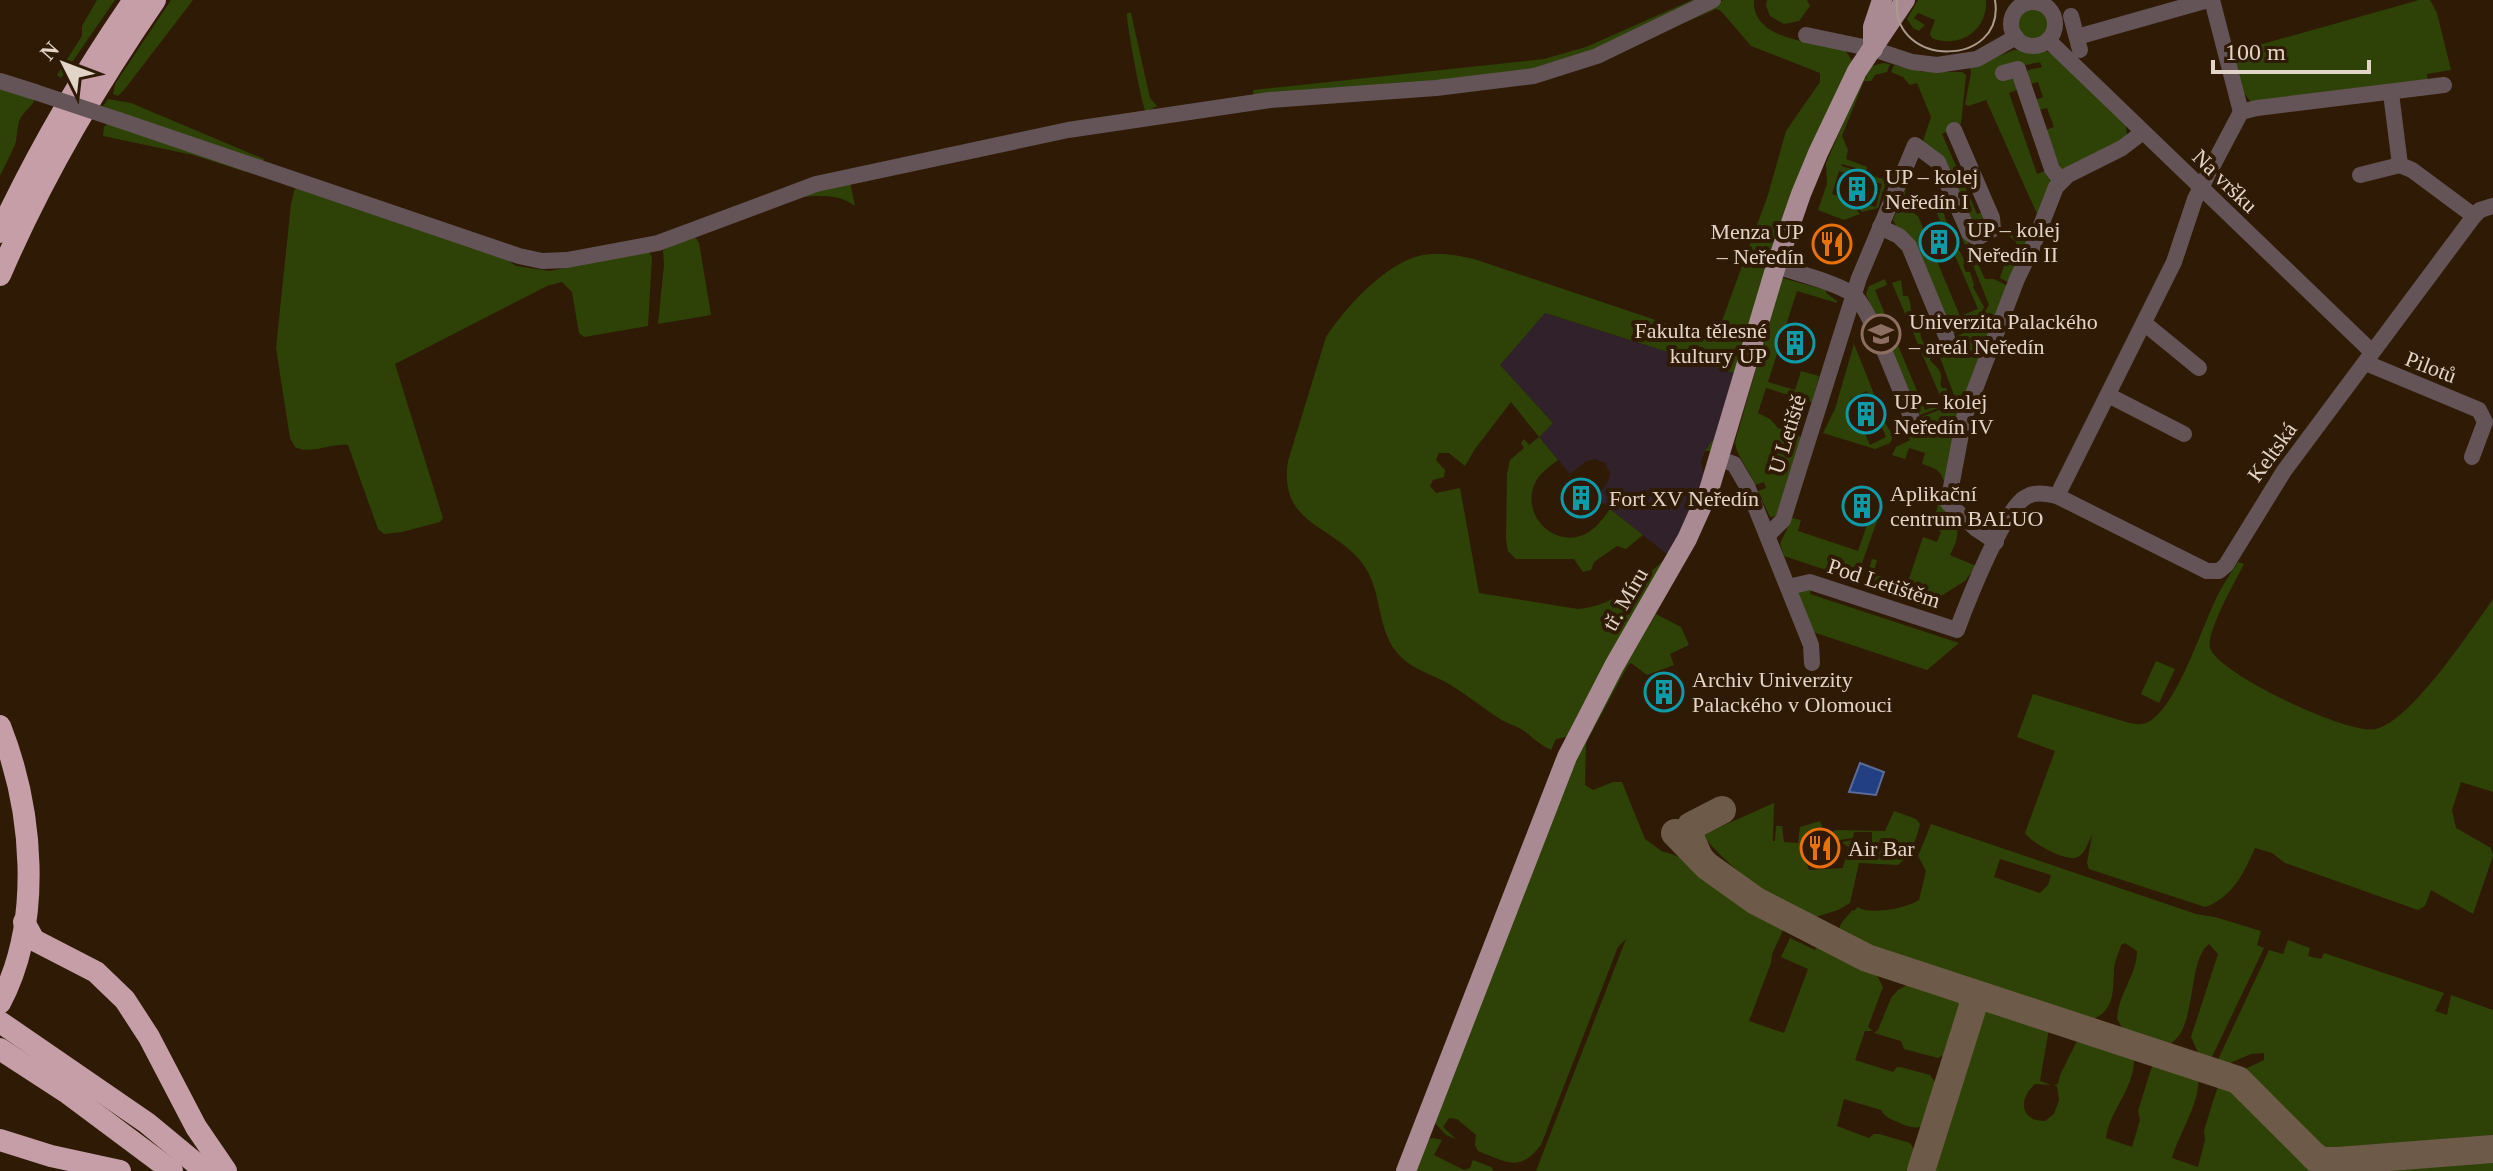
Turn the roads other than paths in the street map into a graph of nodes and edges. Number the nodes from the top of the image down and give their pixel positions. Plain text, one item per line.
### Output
1 (134, 0) edge
2 (155, 0) edge
3 (1713, 0) edge
4 (1882, 0) edge
5 (1905, 0) edge
6 (2210, 0) edge
7 (2048, 3) edge
8 (2071, 16) dead end
9 (1806, 35) dead end
10 (2016, 37) junction
11 (2048, 40) junction
12 (1873, 49) junction
13 (2010, 71) dead end
14 (0, 81) edge
15 (2444, 85) dead end
16 (2391, 93) junction
17 (2241, 112) junction
18 (1954, 130) dead end
19 (2143, 132) junction
20 (2400, 165) junction
21 (2360, 175) dead end
22 (2061, 181) junction
23 (2201, 187) junction
24 (2493, 206) edge
25 (2474, 216) junction
26 (1880, 227) junction
27 (0, 232) edge
28 (1776, 266) junction
29 (0, 275) edge
30 (1854, 295) junction
31 (2144, 323) junction
32 (1947, 338) dead end
33 (2369, 358) junction
34 (2199, 368) dead end
35 (2108, 395) junction
36 (1912, 419) dead end
37 (2184, 434) dead end
38 (2472, 457) dead end
39 (1720, 459) junction
40 (2057, 496) junction
41 (1768, 535) junction
42 (1996, 542) junction
43 (1788, 587) junction
44 (1812, 663) dead end
45 (0, 726) edge
46 (24, 922) junction
47 (0, 1003) edge
48 (3, 1033) edge
49 (0, 1140) edge
50 (120, 1171) edge
51 (172, 1171) edge
52 (205, 1171) edge
53 (226, 1171) edge
54 (1406, 1171) edge

1 - 27 highway
2 - 29 highway
3 - 14 street, bridge
4 - 12 main road, tř. Míru
5 - 12 main road, tř. Míru
6 - 8 street
6 - 17 street
7 - 10 street
7 - 11 street
9 - 12 street
10 - 11 street
10 - 12 street
11 - 19 street, Na vršku
12 - 28 main road, tř. Míru
13 - 22 street
15 - 16 street
16 - 17 street
16 - 20 street
17 - 23 street
18 - 26 street, U Letiště
19 - 22 street
19 - 23 street, Na vršku
20 - 21 street
20 - 25 street
22 - 42 street
23 - 31 street
23 - 33 street, Na vršku
24 - 25 street
25 - 33 street, Keltská
26 - 30 street, U Letiště
26 - 32 street
28 - 30 street
28 - 39 main road, tř. Míru
30 - 36 street
30 - 41 street, U Letiště
31 - 34 street
31 - 35 street
33 - 38 street, Pilotů
33 - 40 street, Keltská
35 - 37 street
35 - 40 street
39 - 41 street
39 - 54 main road, tř. Míru
40 - 42 street, Pod Letištěm
41 - 43 street
42 - 43 street, Pod Letištěm
43 - 44 street
45 - 46 highway
46 - 47 highway
46 - 53 highway
48 - 51 highway
48 - 52 highway
49 - 50 highway

